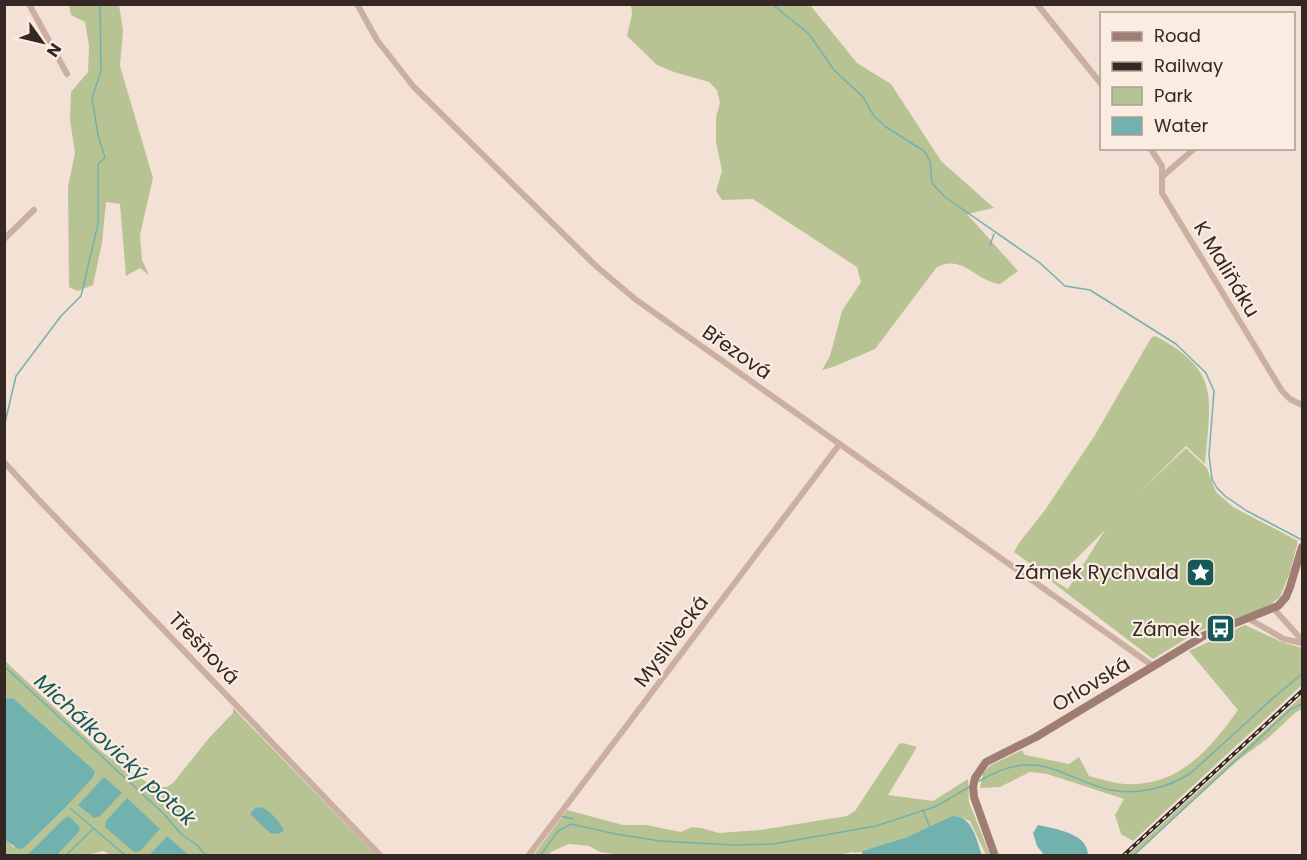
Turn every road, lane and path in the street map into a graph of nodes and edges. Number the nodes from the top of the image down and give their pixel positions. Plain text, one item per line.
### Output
1 (29, 4) edge
2 (357, 4) edge
3 (1037, 4) edge
4 (67, 74) dead end
5 (1100, 85) edge
6 (1151, 150) edge
7 (1193, 150) edge
8 (1163, 176) junction
9 (34, 210) dead end
10 (4, 239) edge
11 (1302, 405) edge
12 (839, 445) junction
13 (4, 462) edge
14 (1302, 547) edge
15 (1274, 609) junction
16 (1249, 619) junction
17 (1302, 642) edge
18 (1153, 666) junction
19 (381, 855) edge
20 (528, 855) edge
21 (995, 855) edge

1 - 4 street
2 - 12 street, Březová
3 - 5 street
6 - 8 street, K Maliňáku
7 - 8 street
8 - 11 street, K Maliňáku
9 - 10 street
12 - 18 street, Březová
12 - 20 street, Myslivecká
13 - 19 street, Třešňová
14 - 15 main road
15 - 16 main road, Orlovská
15 - 17 street
16 - 17 street
16 - 18 main road, Orlovská
18 - 21 main road, Orlovská

